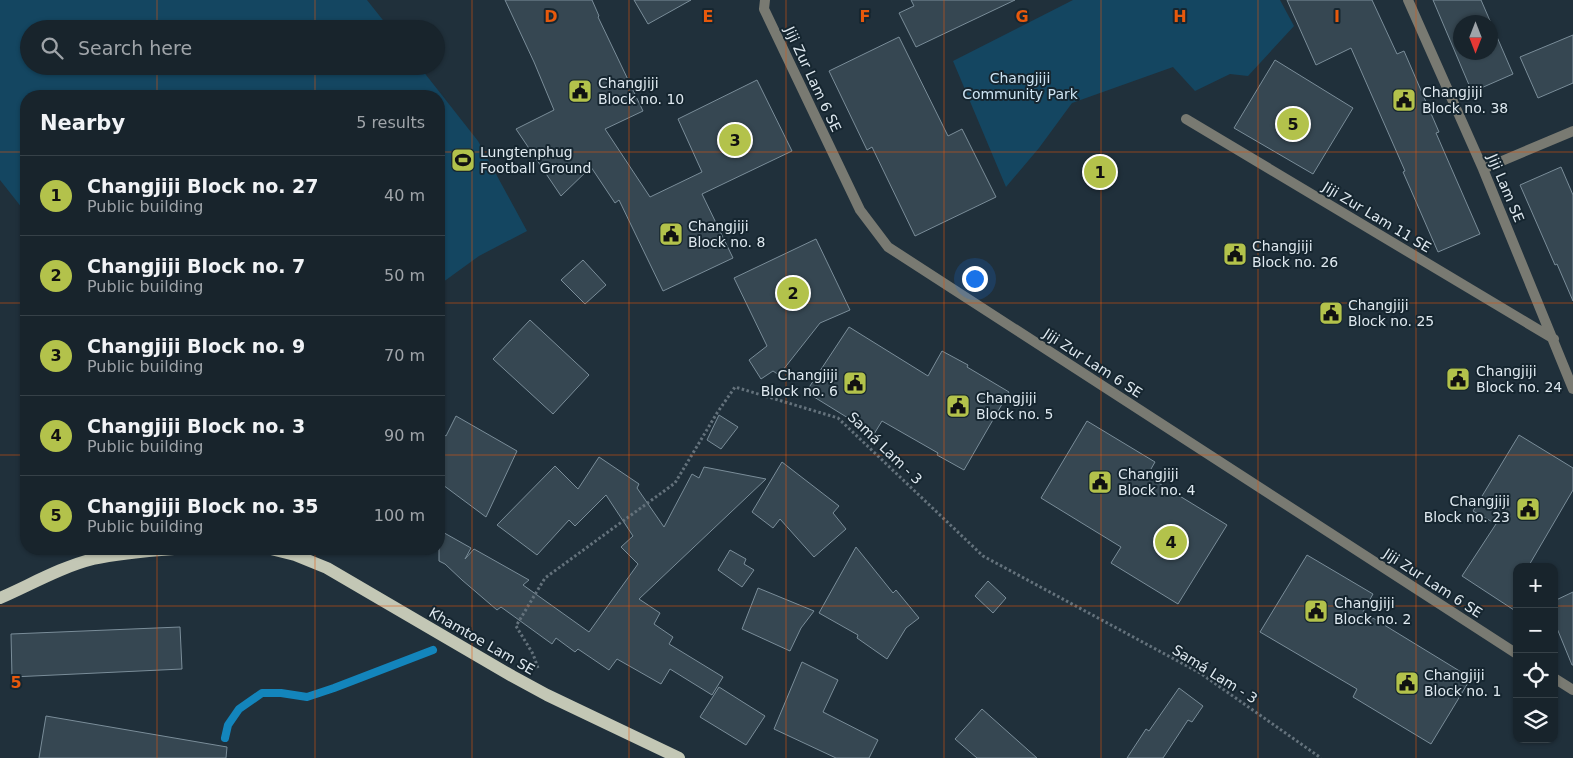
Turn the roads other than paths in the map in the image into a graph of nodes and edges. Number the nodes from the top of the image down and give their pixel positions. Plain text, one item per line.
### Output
1 (766, 0) edge
2 (1408, 0) edge
3 (1186, 119) dead end
4 (1573, 130) edge
5 (1483, 169) junction
6 (1554, 339) junction
7 (1573, 389) edge
8 (116, 555) edge
9 (295, 555) edge
10 (0, 598) edge
11 (1515, 653) edge
12 (1558, 681) edge
13 (1573, 690) edge
14 (679, 758) edge

1 - 11 street, Jiji Zur Lam 6 SE
2 - 5 street, Jiji Lam SE
3 - 6 street, Jiji Zur Lam 11 SE
4 - 5 street
5 - 6 street, Jiji Lam SE
6 - 7 street, Jiji Lam SE
8 - 10 main road
9 - 14 main road, Khamtoe Lam SE
12 - 13 street

